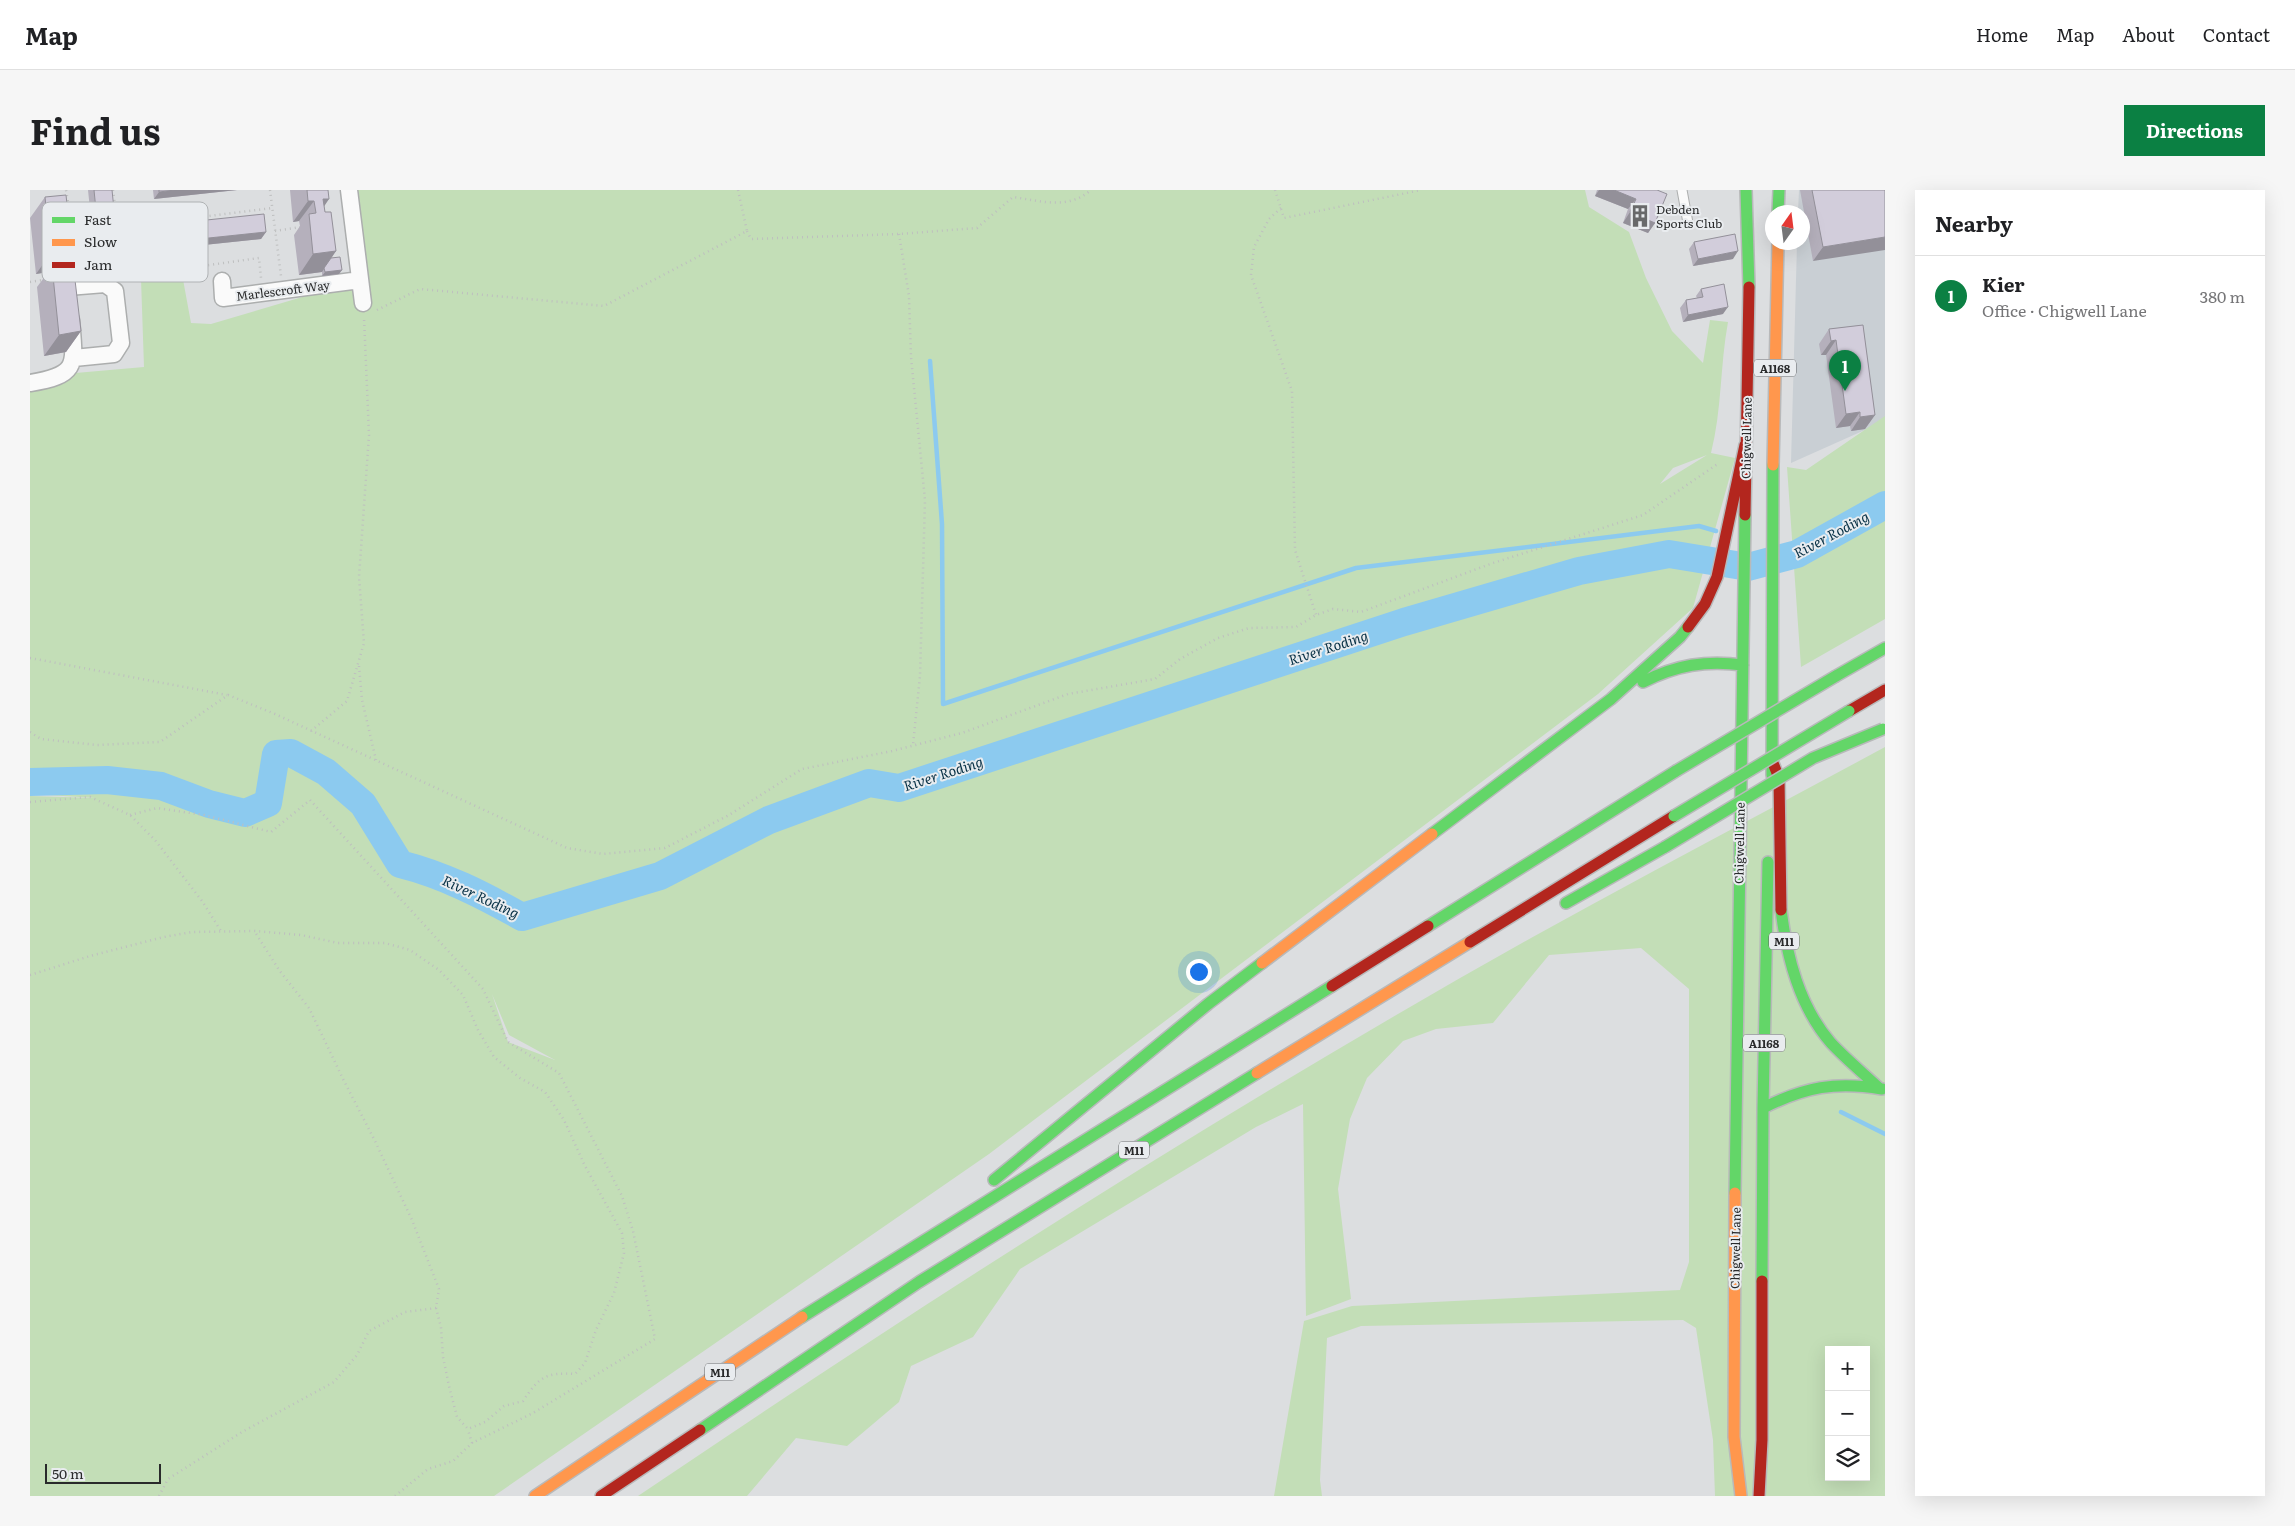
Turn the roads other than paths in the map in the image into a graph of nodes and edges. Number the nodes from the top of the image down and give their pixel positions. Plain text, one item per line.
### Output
1 (349, 190) edge
2 (1682, 190) edge
3 (1746, 190) edge
4 (1779, 190) edge
5 (1778, 205) edge
6 (1688, 223) dead end
7 (1778, 250) edge
8 (360, 280) junction
9 (222, 281) dead end
10 (67, 282) edge
11 (94, 282) edge
12 (363, 303) road end
13 (74, 358) junction
14 (30, 383) edge
15 (1745, 445) junction
16 (1885, 648) edge
17 (1744, 665) junction
18 (1773, 681) junction
19 (1885, 690) edge
20 (1611, 699) junction
21 (1884, 728) edge
22 (1773, 763) junction
23 (1752, 898) junction
24 (1552, 909) dead end
25 (1526, 921) dead end
26 (1440, 960) junction
27 (1882, 1089) edge
28 (1763, 1108) junction
29 (1737, 1128) junction
30 (908, 1251) junction
31 (535, 1496) edge
32 (601, 1496) edge
33 (1741, 1496) edge
34 (1759, 1496) edge

1 - 8 street
2 - 6 lane
3 - 15 main road, Chigwell Lane / A1168
4 - 5 main road
7 - 18 main road, Chigwell Lane / A1168
8 - 9 street, Marlescroft Way
8 - 12 street
10 - 13 street
11 - 13 street
13 - 14 street
15 - 17 main road, Chigwell Lane / A1168
15 - 20 main road, M11
16 - 30 main road, M11, bridge
17 - 18 main road
17 - 20 main road, M11
17 - 23 main road, Chigwell Lane / A1168
18 - 22 main road, Chigwell Lane / A1168
19 - 26 main road, M11, bridge
20 - 30 main road, M11
21 - 24 main road, bridge
22 - 23 main road, Chigwell Lane / A1168
22 - 27 main road, M11
23 - 28 main road, Chigwell Lane / A1168
23 - 29 main road, Chigwell Lane / A1168
25 - 26 main road, M11
26 - 32 main road, M11
27 - 28 main road, M11
28 - 29 main road
28 - 34 main road, Chigwell Lane / A1168
29 - 33 main road, Chigwell Lane / A1168
30 - 31 main road, M11

